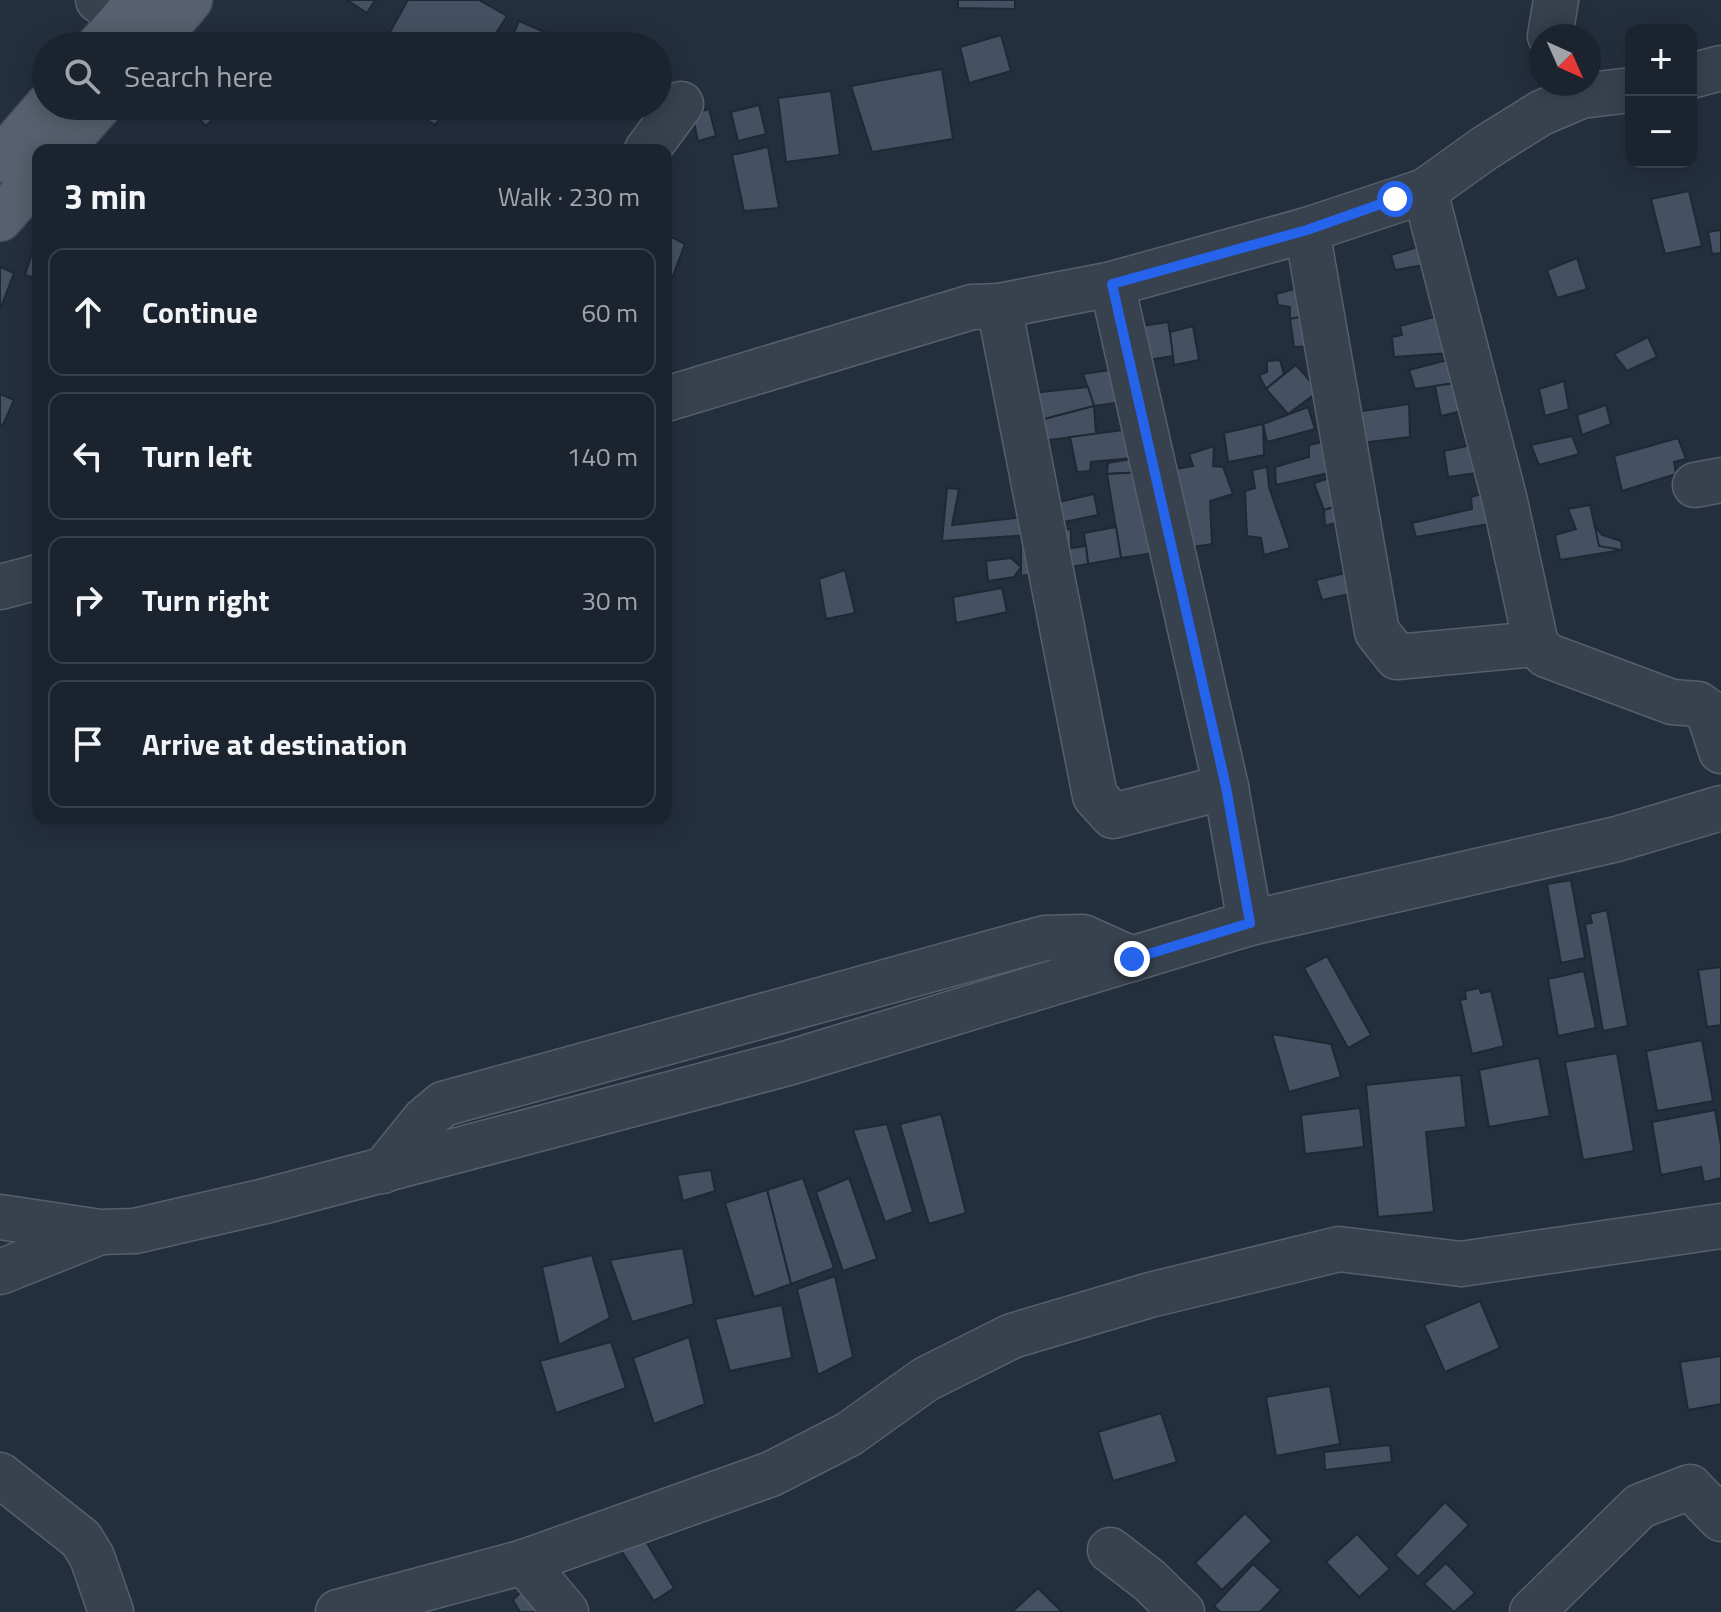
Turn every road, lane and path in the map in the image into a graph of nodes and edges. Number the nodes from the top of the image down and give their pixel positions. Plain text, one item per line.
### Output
1 (190, 0) edge
2 (1556, 0) edge
3 (122, 22) edge
4 (1552, 24) edge
5 (1721, 68) edge
6 (1697, 74) edge
7 (1625, 91) edge
8 (1543, 99) edge
9 (681, 104) dead end
10 (672, 116) edge
11 (35, 120) edge
12 (87, 120) edge
13 (669, 120) edge
14 (65, 144) edge
15 (651, 144) edge
16 (0, 160) edge
17 (32, 183) edge
18 (1425, 191) junction
19 (0, 219) edge
20 (1307, 230) junction
21 (1112, 284) junction
22 (999, 306) junction
23 (672, 397) edge
24 (32, 579) edge
25 (0, 587) edge
26 (1536, 644) junction
27 (1721, 751) edge
28 (1226, 787) junction
29 (1721, 808) edge
30 (1250, 923) junction
31 (0, 1217) edge
32 (1721, 1226) edge
33 (100, 1232) junction
34 (0, 1272) edge
35 (0, 1475) edge
36 (1721, 1519) edge
37 (1110, 1550) dead end
38 (524, 1562) junction
39 (111, 1612) edge
40 (338, 1612) edge
41 (566, 1612) edge
42 (1182, 1612) edge
43 (1532, 1612) edge

1 - 3 main road
2 - 4 street
5 - 6 street
7 - 8 street
8 - 18 street
9 - 10 street
11 - 16 main road
12 - 14 main road
13 - 15 street
17 - 19 main road
18 - 20 street
18 - 26 street
20 - 21 street
20 - 26 street
21 - 22 street
21 - 28 street
22 - 23 street
22 - 28 street
24 - 25 street
26 - 27 street
28 - 30 street
29 - 30 street
30 - 33 street
31 - 33 street
32 - 38 street
33 - 34 street
35 - 39 street
36 - 43 street
37 - 42 street
38 - 40 street
38 - 41 street

